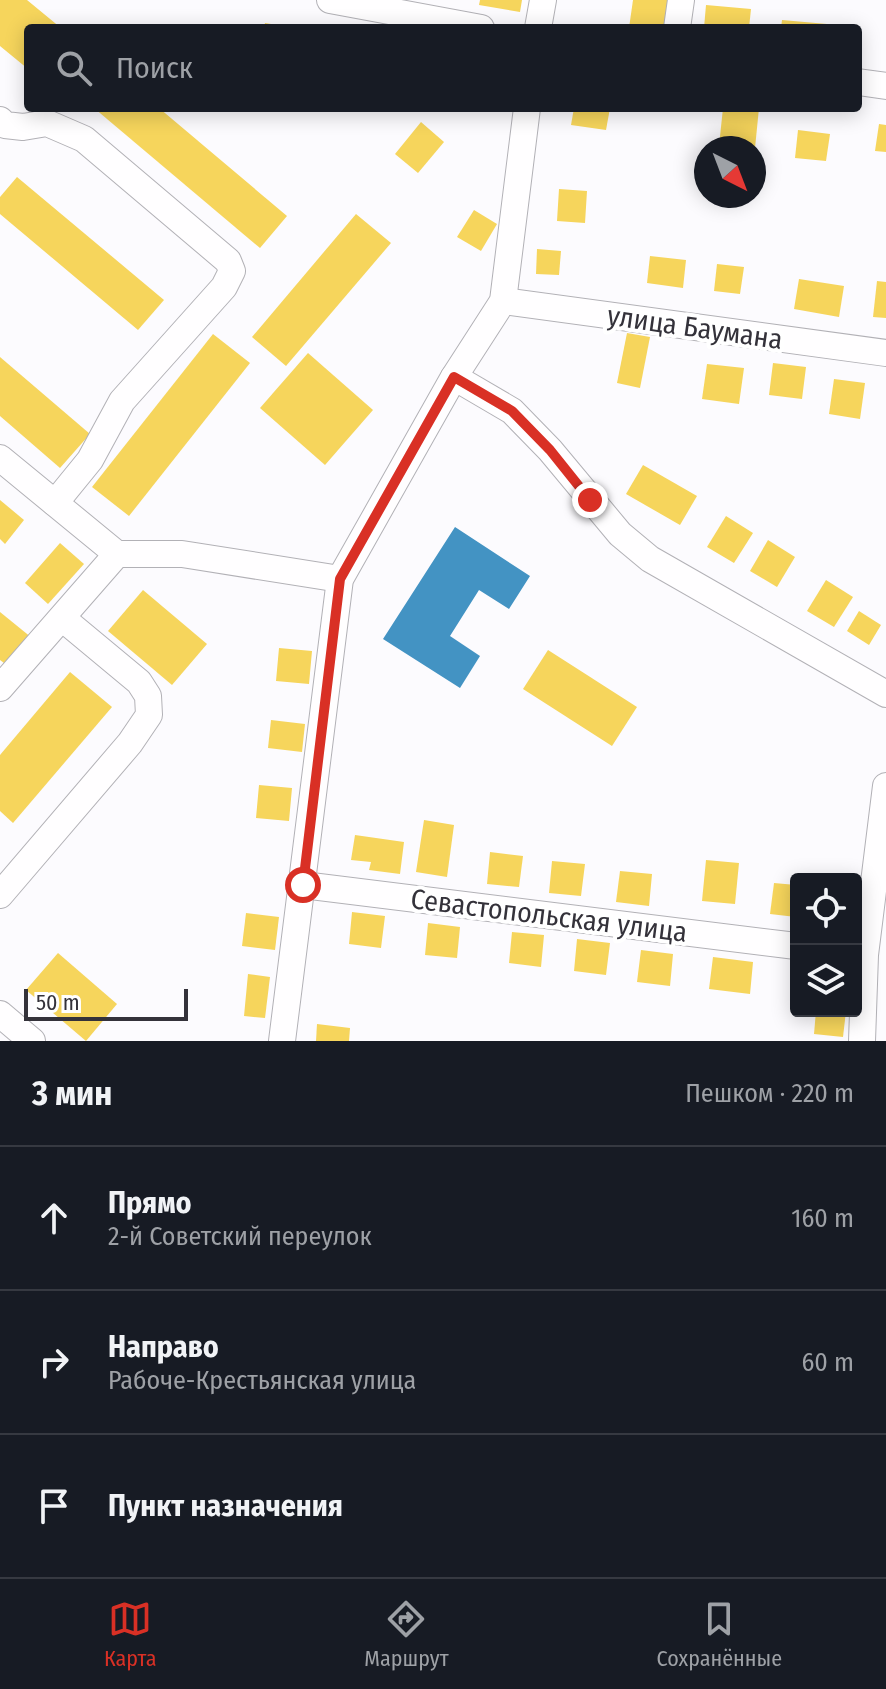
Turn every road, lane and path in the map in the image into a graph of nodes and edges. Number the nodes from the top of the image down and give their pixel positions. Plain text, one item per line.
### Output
1 (330, 0) edge
2 (543, 0) edge
3 (681, 0) edge
4 (459, 24) edge
5 (539, 24) edge
6 (678, 24) edge
7 (862, 83) edge
8 (886, 86) edge
9 (527, 112) edge
10 (0, 120) edge
11 (503, 301) junction
12 (886, 353) edge
13 (454, 377) junction
14 (0, 458) edge
15 (55, 503) junction
16 (117, 554) junction
17 (340, 579) junction
18 (62, 618) junction
19 (0, 688) edge
20 (886, 694) edge
21 (886, 786) edge
22 (303, 885) junction
23 (0, 895) edge
24 (790, 945) edge
25 (862, 947) edge
26 (0, 1014) edge
27 (862, 1017) edge
28 (31, 1041) edge
29 (282, 1041) edge
30 (862, 1041) edge

1 - 4 street
2 - 5 street
3 - 6 street
7 - 8 street
9 - 11 street
10 - 15 street
11 - 12 street, улица Баумана
11 - 13 street
13 - 17 street
13 - 20 street
14 - 15 street
15 - 16 street
16 - 17 street
16 - 18 street
17 - 22 street
18 - 19 street
18 - 23 street
21 - 25 street
22 - 24 street, Севастопольская улица
22 - 29 street
26 - 28 street
27 - 30 street

